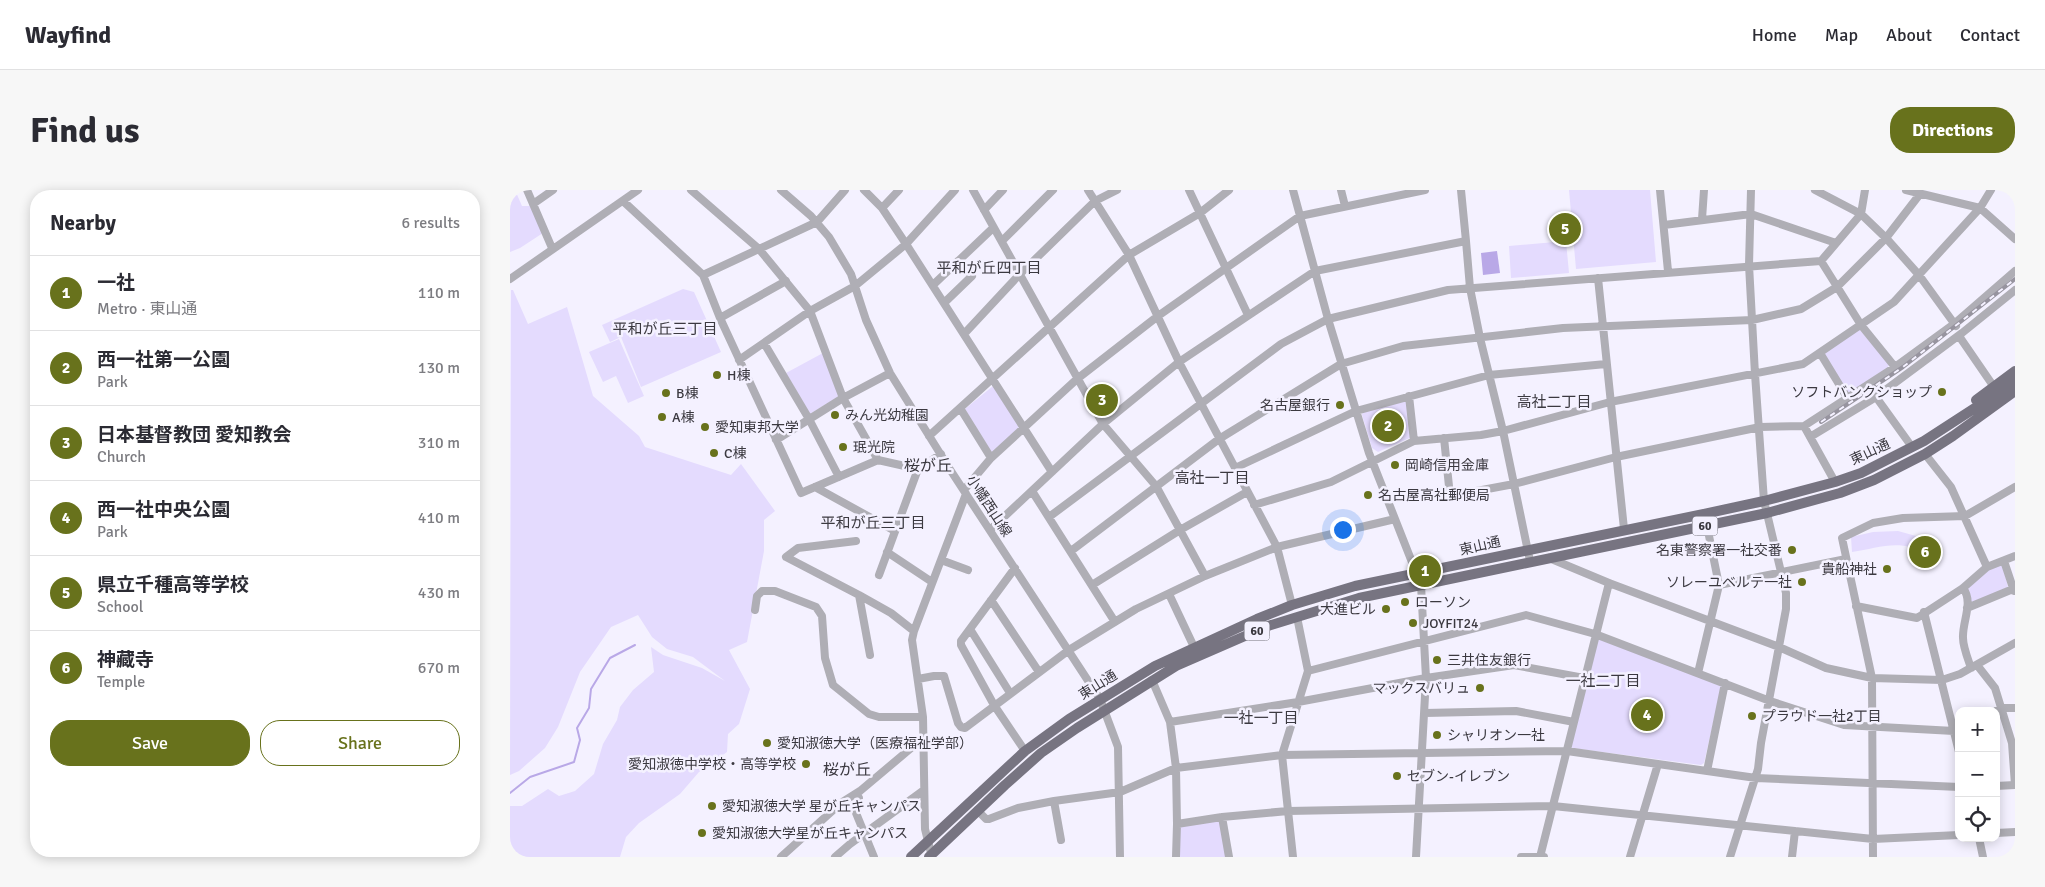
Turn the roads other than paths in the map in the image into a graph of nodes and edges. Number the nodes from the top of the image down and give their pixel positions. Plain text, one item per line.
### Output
1 (527, 190) edge
2 (553, 190) edge
3 (638, 190) edge
4 (691, 190) edge
5 (781, 190) edge
6 (846, 190) edge
7 (864, 190) edge
8 (899, 190) edge
9 (955, 190) edge
10 (973, 190) edge
11 (1003, 190) edge
12 (1053, 190) edge
13 (1088, 190) edge
14 (1117, 190) edge
15 (1189, 190) edge
16 (1229, 190) edge
17 (1293, 190) edge
18 (1341, 190) edge
19 (1425, 190) edge
20 (1462, 190) edge
21 (1660, 190) edge
22 (1704, 190) edge
23 (1751, 190) edge
24 (1815, 190) edge
25 (1865, 190) edge
26 (1906, 190) edge
27 (1991, 190) edge
28 (1920, 194) junction
29 (623, 201) junction
30 (1095, 201) junction
31 (533, 204) junction
32 (1345, 206) junction
33 (882, 208) junction
34 (1980, 208) junction
35 (984, 210) junction
36 (1200, 213) junction
37 (1751, 214) junction
38 (1861, 214) junction
39 (1300, 216) junction
40 (1702, 219) junction
41 (818, 222) junction
42 (1664, 225) junction
43 (994, 228) junction
44 (1886, 238) junction
45 (2015, 239) edge
46 (1003, 240) junction
47 (1466, 241) junction
48 (1836, 243) junction
49 (906, 244) junction
50 (552, 248) junction
51 (759, 249) junction
52 (1129, 255) junction
53 (958, 261) junction
54 (1821, 261) junction
55 (1749, 265) junction
56 (1226, 268) junction
57 (1315, 271) junction
58 (2015, 271) edge
59 (1668, 272) junction
60 (703, 275) junction
61 (1019, 275) junction
62 (1919, 275) junction
63 (511, 276) edge
64 (1598, 278) junction
65 (786, 281) junction
66 (933, 285) junction
67 (855, 286) junction
68 (1837, 287) junction
69 (1470, 288) junction
70 (2012, 292) edge
71 (2015, 302) edge
72 (944, 303) junction
73 (810, 311) junction
74 (1248, 315) junction
75 (1158, 316) junction
76 (720, 318) junction
77 (1328, 319) junction
78 (1752, 320) junction
79 (1954, 324) junction
80 (1861, 325) junction
81 (1050, 326) junction
82 (1602, 327) junction
83 (964, 334) junction
84 (1960, 335) junction
85 (1480, 338) junction
86 (764, 343) junction
87 (1820, 353) junction
88 (739, 360) junction
89 (1179, 362) junction
90 (1342, 364) junction
91 (1606, 364) junction
92 (1895, 367) junction
93 (2015, 371) edge
94 (890, 373) junction
95 (1755, 374) junction
96 (1489, 375) junction
97 (992, 379) junction
98 (1077, 379) junction
99 (2015, 385) edge
100 (1994, 387) junction
101 (1408, 396) junction
102 (1876, 397) junction
103 (843, 398) junction
104 (1848, 398) junction
105 (2015, 400) edge
106 (1201, 402) junction
107 (1610, 402) junction
108 (960, 408) junction
109 (1356, 410) junction
110 (809, 419) junction
111 (1103, 424) junction
112 (1804, 426) junction
113 (1024, 428) junction
114 (1760, 428) junction
115 (1503, 431) junction
116 (929, 436) junction
117 (1953, 436) junction
118 (1444, 438) junction
119 (1810, 438) junction
120 (1219, 439) junction
121 (776, 440) junction
122 (1414, 441) junction
123 (1924, 441) junction
124 (1912, 447) junction
125 (940, 454) junction
126 (1924, 454) junction
127 (1132, 456) junction
128 (1616, 457) junction
129 (992, 458) junction
130 (878, 460) junction
131 (1372, 462) junction
132 (1235, 468) junction
133 (918, 469) junction
134 (1052, 472) junction
135 (839, 477) junction
136 (1835, 482) junction
137 (1514, 484) junction
138 (1156, 486) junction
139 (815, 487) junction
140 (2014, 490) edge
141 (1032, 491) junction
142 (965, 492) junction
143 (1247, 492) junction
144 (1764, 501) junction
145 (1254, 505) junction
146 (1767, 513) junction
147 (1965, 516) junction
148 (1049, 517) junction
149 (1395, 518) junction
150 (1707, 526) junction
151 (1624, 529) junction
152 (990, 530) junction
153 (1180, 530) junction
154 (895, 531) junction
155 (856, 541) dead end
156 (1277, 547) junction
157 (1528, 549) junction
158 (887, 552) junction
159 (1071, 552) junction
160 (2015, 556) edge
161 (1547, 557) junction
162 (1846, 559) junction
163 (940, 560) junction
164 (1530, 561) junction
165 (2004, 561) junction
166 (1987, 567) junction
167 (1015, 568) junction
168 (968, 570) dead end
169 (1782, 573) junction
170 (879, 575) dead end
171 (1416, 575) junction
172 (1205, 576) junction
173 (932, 582) junction
174 (1609, 583) junction
175 (1421, 585) junction
176 (1092, 586) junction
177 (1719, 586) junction
178 (1963, 588) junction
179 (2014, 591) edge
180 (1169, 594) junction
181 (859, 595) junction
182 (991, 600) junction
183 (1292, 605) junction
184 (1856, 606) junction
185 (1967, 608) junction
186 (755, 610) dead end
187 (1924, 612) junction
188 (1297, 617) junction
189 (1115, 622) junction
190 (1711, 622) junction
191 (970, 629) junction
192 (914, 630) junction
193 (1595, 634) junction
194 (1424, 641) junction
195 (2015, 643) edge
196 (1194, 647) junction
197 (1779, 647) junction
198 (1069, 650) junction
199 (870, 655) dead end
200 (1974, 666) junction
201 (1308, 671) junction
202 (1039, 672) junction
203 (1698, 673) junction
204 (1426, 678) junction
205 (1584, 678) junction
206 (1872, 678) junction
207 (918, 679) junction
208 (1152, 680) junction
209 (1942, 680) junction
210 (1725, 684) junction
211 (1010, 693) junction
212 (1100, 699) junction
213 (1770, 701) junction
214 (1298, 702) junction
215 (994, 705) junction
216 (1998, 707) edge
217 (2015, 708) edge
218 (1106, 710) junction
219 (2000, 710) edge
220 (2000, 712) edge
221 (1425, 713) junction
222 (923, 717) junction
223 (1170, 722) junction
224 (1574, 722) junction
225 (1955, 726) edge
226 (1873, 727) junction
227 (1955, 730) edge
228 (923, 738) junction
229 (2014, 743) edge
230 (1025, 751) junction
231 (1567, 751) junction
232 (1423, 753) junction
233 (1282, 755) junction
234 (1658, 764) junction
235 (1176, 768) junction
236 (1707, 771) junction
237 (1756, 778) junction
238 (1874, 784) junction
239 (2015, 785) edge
240 (2000, 786) edge
241 (1955, 787) edge
242 (924, 790) junction
243 (1120, 792) junction
244 (856, 794) junction
245 (1054, 801) junction
246 (1553, 806) junction
247 (1418, 808) junction
248 (977, 810) junction
249 (1288, 811) junction
250 (1642, 815) junction
251 (1222, 817) junction
252 (1177, 824) junction
253 (1741, 824) junction
254 (1795, 831) junction
255 (2015, 832) edge
256 (2000, 833) edge
257 (865, 834) junction
258 (1955, 835) edge
259 (1873, 839) junction
260 (1061, 840) dead end
261 (927, 841) junction
262 (1980, 842) edge
263 (931, 856) edge
264 (781, 857) edge
265 (836, 857) edge
266 (874, 857) edge
267 (911, 857) edge
268 (1120, 857) edge
269 (1176, 857) edge
270 (1229, 857) edge
271 (1293, 857) edge
272 (1416, 857) edge
273 (1521, 857) edge
274 (1542, 857) edge
275 (1630, 857) edge
276 (1730, 857) edge
277 (1792, 857) edge
278 (1873, 857) edge
279 (1983, 857) edge

1 - 31 street
2 - 31 street
3 - 29 street
4 - 51 street
5 - 41 street, 小幡西山線
6 - 41 street
7 - 33 street
8 - 33 street
9 - 49 street
10 - 35 street
11 - 35 street
12 - 46 street
13 - 30 street
14 - 30 street
15 - 36 street
16 - 36 street
17 - 39 street
18 - 32 street
19 - 32 street
20 - 47 street
21 - 42 street
22 - 40 street
23 - 37 street
24 - 38 street
25 - 38 street
26 - 28 street
27 - 34 street
28 - 34 street
28 - 44 street
29 - 50 street
29 - 60 street
30 - 52 street
30 - 61 street
31 - 50 street
32 - 39 street
33 - 49 street
34 - 45 street
34 - 62 street
35 - 43 street
36 - 52 street
36 - 56 street
37 - 40 street
37 - 48 street
37 - 55 street
38 - 44 street
38 - 48 street
39 - 56 street
39 - 57 street
40 - 42 street
41 - 51 street
41 - 67 street, 小幡西山線
42 - 59 street
43 - 46 street
43 - 53 street
44 - 62 street
44 - 68 street
46 - 61 street
47 - 57 street
47 - 69 street
48 - 54 street
49 - 66 street
49 - 67 street
50 - 63 street
51 - 60 street
51 - 65 street
52 - 75 street
52 - 81 street
53 - 66 street
53 - 72 street
54 - 55 street
54 - 68 street
55 - 59 street
55 - 78 street
56 - 74 street
56 - 75 street
57 - 74 street
57 - 77 street
58 - 79 street
59 - 64 street
60 - 76 street
61 - 81 street
61 - 83 street
62 - 79 street
62 - 80 street
64 - 69 street
64 - 82 street
65 - 73 street
65 - 76 street
66 - 72 street
67 - 73 street
67 - 94 street, 小幡西山線
68 - 78 street
68 - 80 street
69 - 77 street
69 - 85 street
70 - 71 street
70 - 84 street
72 - 83 street
73 - 86 street
73 - 103 street
74 - 89 street
75 - 89 street
75 - 98 street
76 - 88 street
77 - 90 street
77 - 106 street
78 - 82 street
78 - 95 street
79 - 84 street
79 - 92 street
80 - 87 street
80 - 92 street
81 - 97 street
81 - 98 street
82 - 85 street
82 - 91 street
83 - 97 street
84 - 100 street
84 - 102 street
85 - 90 street
85 - 96 street
86 - 88 street
86 - 110 street
87 - 95 street
87 - 104 street
88 - 121 street
89 - 106 street
89 - 111 street
90 - 109 street
90 - 120 street
91 - 96 street
91 - 107 street
92 - 104 street
93 - 100 main road, 60
94 - 103 street
94 - 116 street, 小幡西山線
95 - 107 street
95 - 114 street
96 - 101 street
96 - 115 street
97 - 108 street
97 - 113 street
98 - 111 street
98 - 113 street
99 - 117 main road, 東山通 / 60
99 - 123 main road, 東山通 / 60
100 - 123 main road, 60
101 - 109 street
101 - 122 street
102 - 119 street
102 - 124 street
103 - 110 street
103 - 130 street
104 - 112 street
105 - 117 main road, 60
106 - 120 street
106 - 127 street
107 - 115 street
107 - 128 street
108 - 116 street
108 - 129 street
109 - 131 street
109 - 132 street
110 - 121 street
110 - 135 street
111 - 127 street
111 - 134 street
112 - 114 street
112 - 119 street
113 - 129 street
113 - 134 street
114 - 128 street
114 - 144 street
115 - 118 street
115 - 137 street
116 - 125 street, 小幡西山線
117 - 126 main road, 東山通 / 60
118 - 122 street
118 - 137 street
119 - 136 street
120 - 132 street
120 - 138 street
121 - 139 street
122 - 131 street
123 - 124 main road, 東山通 / 60
124 - 136 main road, 東山通 / 60
125 - 133 street
125 - 142 street, 小幡西山線
126 - 146 main road, 東山通 / 60
126 - 147 street
127 - 138 street
127 - 148 street
128 - 137 street
128 - 151 street
129 - 142 street
130 - 133 street
130 - 135 street
131 - 145 street
131 - 149 street
132 - 143 street
133 - 154 street
134 - 141 street
135 - 139 street
136 - 144 main road, 東山通 / 60
137 - 157 street
138 - 153 street
138 - 159 street
139 - 154 street
140 - 147 street
141 - 148 street
141 - 152 street
142 - 152 street, 小幡西山線
142 - 163 street
143 - 145 street
143 - 153 street
144 - 146 street
144 - 151 main road, 東山通 / 60
145 - 156 street
146 - 150 main road, 東山通 / 60
146 - 169 street
147 - 162 street
147 - 166 street
148 - 159 street
149 - 156 street
149 - 171 street
150 - 161 main road, 東山通 / 60
150 - 177 street
151 - 157 main road, 東山通 / 60
152 - 167 street, 小幡西山線
153 - 172 street
153 - 176 street
154 - 158 street
155 - 181 street
156 - 172 street
156 - 183 street
157 - 164 street
157 - 171 main road, 東山通 / 60
158 - 170 street
158 - 173 street
159 - 176 street
160 - 165 street
161 - 164 main road, 東山通 / 60
161 - 174 street
162 - 169 street
162 - 184 street
163 - 168 street
163 - 173 street
164 - 175 main road, 東山通 / 60
165 - 166 street
165 - 179 street
166 - 178 street
167 - 182 street
167 - 198 street, 小幡西山線
169 - 177 street
169 - 197 street
171 - 175 street
171 - 183 main road, 東山通 / 60
172 - 180 street
173 - 192 street
174 - 190 street
174 - 193 street
175 - 188 main road, 東山通 / 60
175 - 194 street
176 - 189 street
177 - 190 street
178 - 185 street
178 - 187 street
179 - 185 street
180 - 189 street
180 - 196 street
181 - 192 street
181 - 199 street
182 - 191 street
182 - 202 street
183 - 196 main road, 東山通 / 60
184 - 187 street
184 - 206 street
185 - 200 street
186 - 222 street
187 - 209 street
188 - 201 street
188 - 208 main road, 東山通 / 60
189 - 198 street
190 - 197 street
190 - 203 street
191 - 211 street
191 - 215 street
192 - 207 street
193 - 194 street
193 - 203 street
193 - 205 street
194 - 201 street
194 - 204 street
195 - 200 street
196 - 212 main road, 東山通 / 60
197 - 206 street
197 - 213 street
198 - 202 street
198 - 212 street, 小幡西山線
200 - 209 street
200 - 216 street
201 - 214 street
202 - 211 street
203 - 210 street
204 - 205 street
204 - 214 street
204 - 221 street
205 - 224 street
206 - 209 street
206 - 226 street
207 - 215 street
207 - 222 street
208 - 218 main road, 東山通 / 60
208 - 223 street
209 - 225 street
210 - 213 street
210 - 236 street
211 - 215 street
212 - 218 street, 小幡西山線
212 - 230 main road, 東山通 / 60
213 - 226 street
213 - 237 street
214 - 223 street
214 - 233 street
215 - 230 street
217 - 219 street
218 - 243 street, 小幡西山線
218 - 248 main road, 東山通 / 60
220 - 229 street
221 - 224 street
221 - 232 street
222 - 228 street
223 - 235 street
224 - 231 street
226 - 227 street
226 - 238 street
228 - 242 street
228 - 244 street
229 - 239 street
230 - 261 main road, 東山通 / 60
231 - 232 street
231 - 234 street
231 - 246 street
232 - 233 street
232 - 247 street
233 - 235 street
233 - 249 street
234 - 236 street
234 - 250 street
235 - 243 street
235 - 252 street
236 - 237 street
237 - 238 street
237 - 253 street
238 - 241 street
238 - 259 street
239 - 240 street
242 - 257 street
242 - 261 street
243 - 245 street
243 - 268 street, 小幡西山線
244 - 257 street
244 - 264 street
245 - 248 street
245 - 260 street
246 - 247 street
246 - 250 street
246 - 274 street
247 - 249 street
247 - 272 street
248 - 263 main road, 東山通 / 60
249 - 251 street
249 - 271 street
250 - 253 street
250 - 275 street
251 - 252 street
251 - 270 street
252 - 269 street
253 - 254 street
253 - 276 street
254 - 259 street
254 - 277 street
255 - 256 street
257 - 265 street
257 - 266 street
258 - 259 street
259 - 278 street
261 - 263 street
261 - 267 main road, 東山通 / 60
262 - 279 street
273 - 274 street

